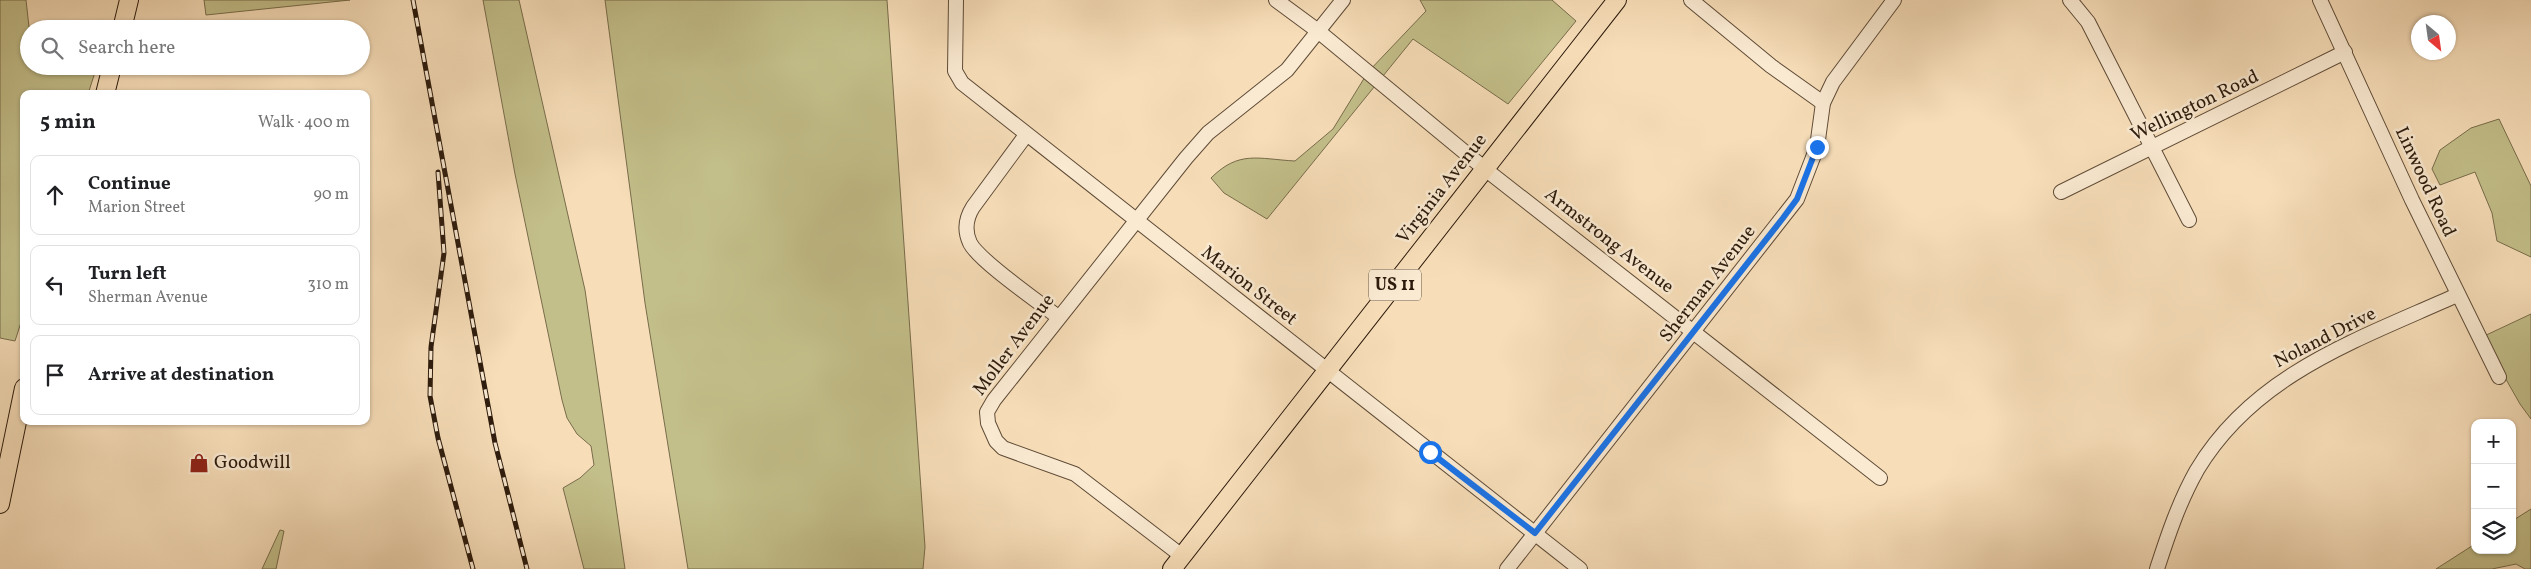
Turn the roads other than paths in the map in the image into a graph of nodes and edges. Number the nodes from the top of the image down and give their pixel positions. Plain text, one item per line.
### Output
1 (129, 0) edge
2 (956, 0) edge
3 (1276, 0) edge
4 (1343, 0) edge
5 (1616, 0) edge
6 (1691, 0) edge
7 (1894, 0) edge
8 (2070, 0) edge
9 (2320, 0) edge
10 (124, 20) edge
11 (1318, 31) junction
12 (2345, 52) junction
13 (110, 75) edge
14 (106, 90) edge
15 (1823, 103) junction
16 (1026, 135) junction
17 (2151, 147) junction
18 (1485, 169) junction
19 (2061, 192) dead end
20 (1135, 220) junction
21 (2189, 220) dead end
22 (2458, 295) junction
23 (1058, 317) junction
24 (1695, 331) junction
25 (1327, 371) junction
26 (2499, 377) dead end
27 (20, 407) edge
28 (1880, 478) dead end
29 (0, 504) edge
30 (1535, 533) junction
31 (1177, 563) edge
32 (1507, 569) edge
33 (1580, 569) edge
34 (2157, 569) edge

1 - 10 main road
2 - 16 street, Marion Street
3 - 11 street, Armstrong Avenue
4 - 11 street, Moller Avenue
5 - 18 main road, Virginia Avenue / US 11
6 - 15 street
7 - 15 street, Sherman Avenue
8 - 17 street
9 - 12 street, Linwood Road
11 - 18 street, Armstrong Avenue
11 - 20 street, Moller Avenue
12 - 17 street, Wellington Road
12 - 22 street, Linwood Road
13 - 14 main road
15 - 24 street, Sherman Avenue
16 - 20 street, Marion Street
16 - 23 street
17 - 19 street, Wellington Road
17 - 21 street
18 - 24 street, Armstrong Avenue
18 - 25 main road, Virginia Avenue / US 11
20 - 23 street, Moller Avenue
20 - 25 street, Marion Street
22 - 26 street, Linwood Road
22 - 34 street, Noland Drive
23 - 31 street, Moller Avenue
24 - 28 street, Armstrong Avenue
24 - 30 street, Sherman Avenue
25 - 30 street, Marion Street
25 - 31 main road, Virginia Avenue / US 11
27 - 29 main road
30 - 32 street, Sherman Avenue
30 - 33 street, Marion Street

